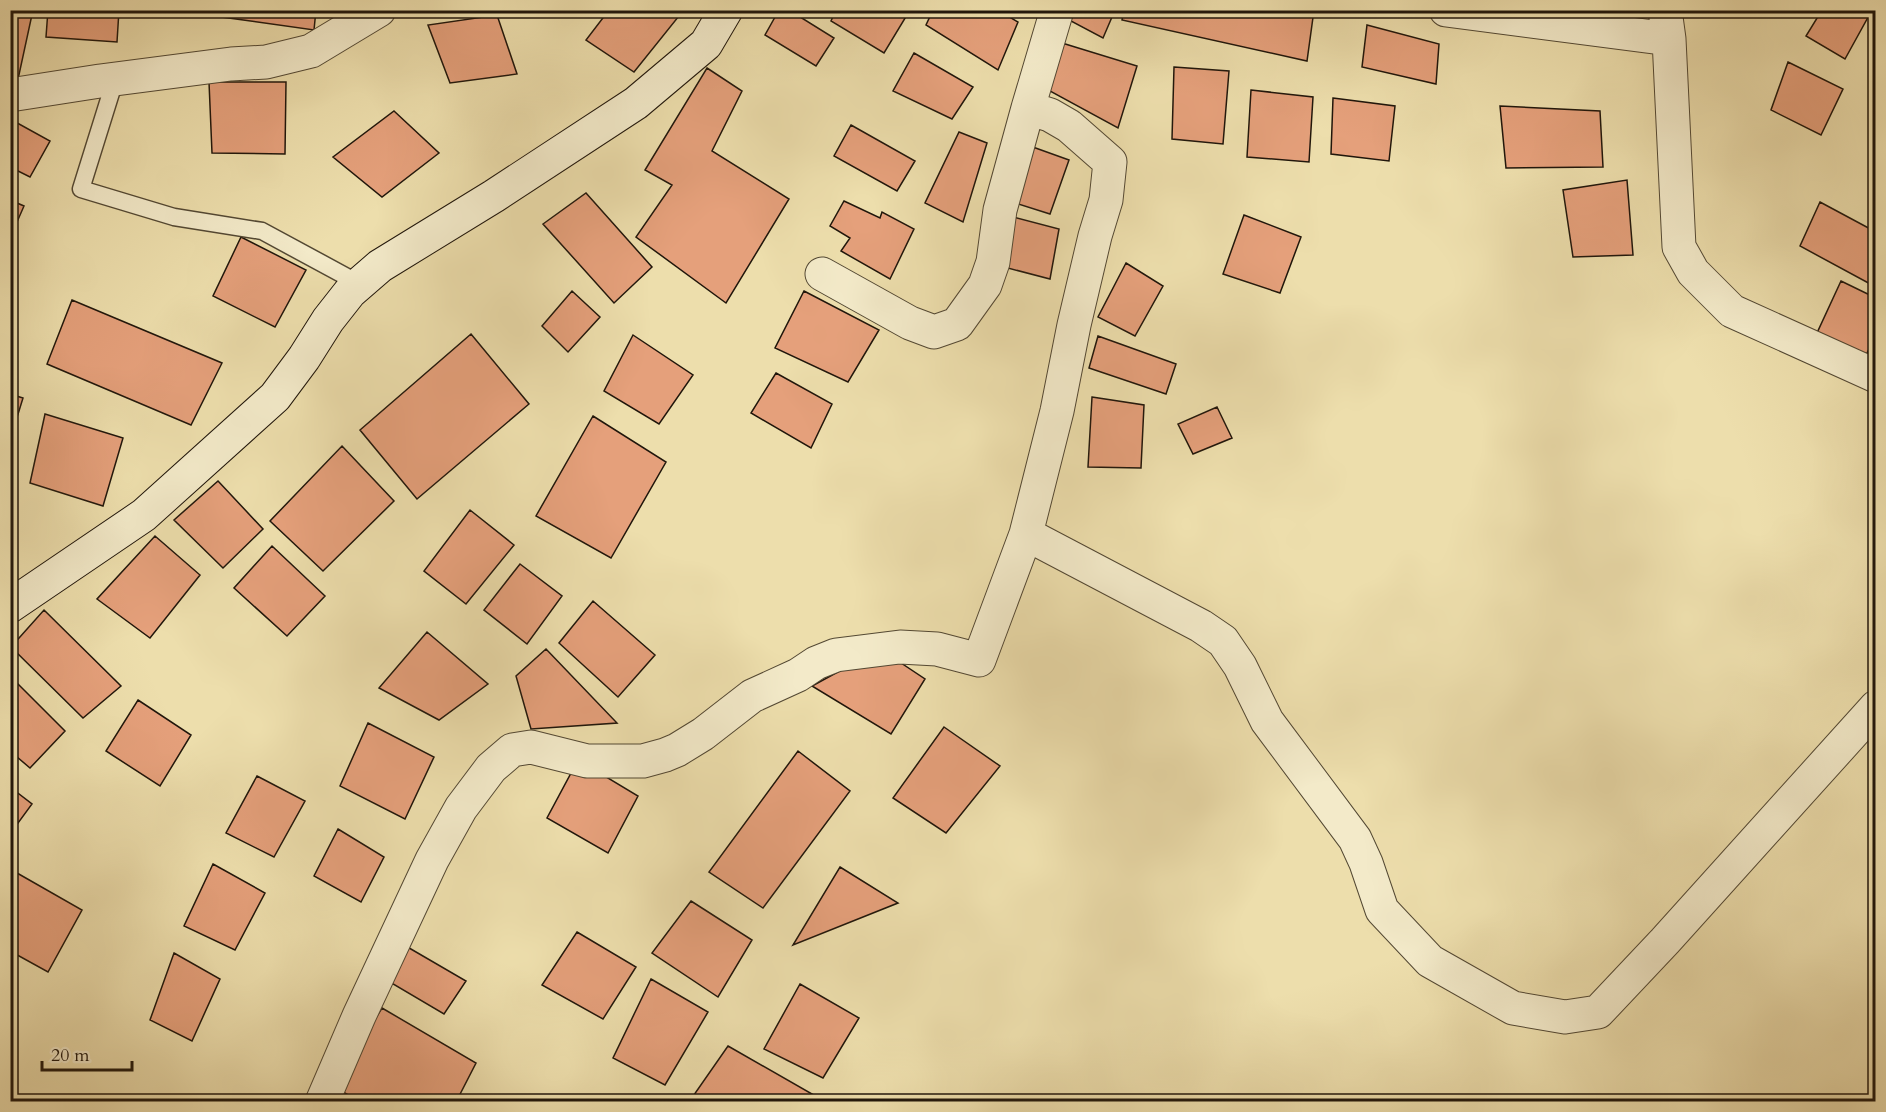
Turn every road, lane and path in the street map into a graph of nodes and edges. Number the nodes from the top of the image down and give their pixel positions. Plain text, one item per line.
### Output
1 (379, 10) edge
2 (726, 10) edge
3 (1057, 10) edge
4 (1446, 10) edge
5 (1667, 25) edge
6 (115, 80) junction
7 (10, 95) edge
8 (1028, 108) junction
9 (822, 274) dead end
10 (360, 284) junction
11 (1875, 376) edge
12 (1026, 534) junction
13 (10, 606) edge
14 (1875, 707) edge
15 (322, 1101) edge

1 - 6 street
2 - 10 street
3 - 8 street
4 - 5 street
5 - 11 street
6 - 7 street
6 - 10 lane
8 - 9 street
8 - 12 street
10 - 13 street
12 - 14 street
12 - 15 street

